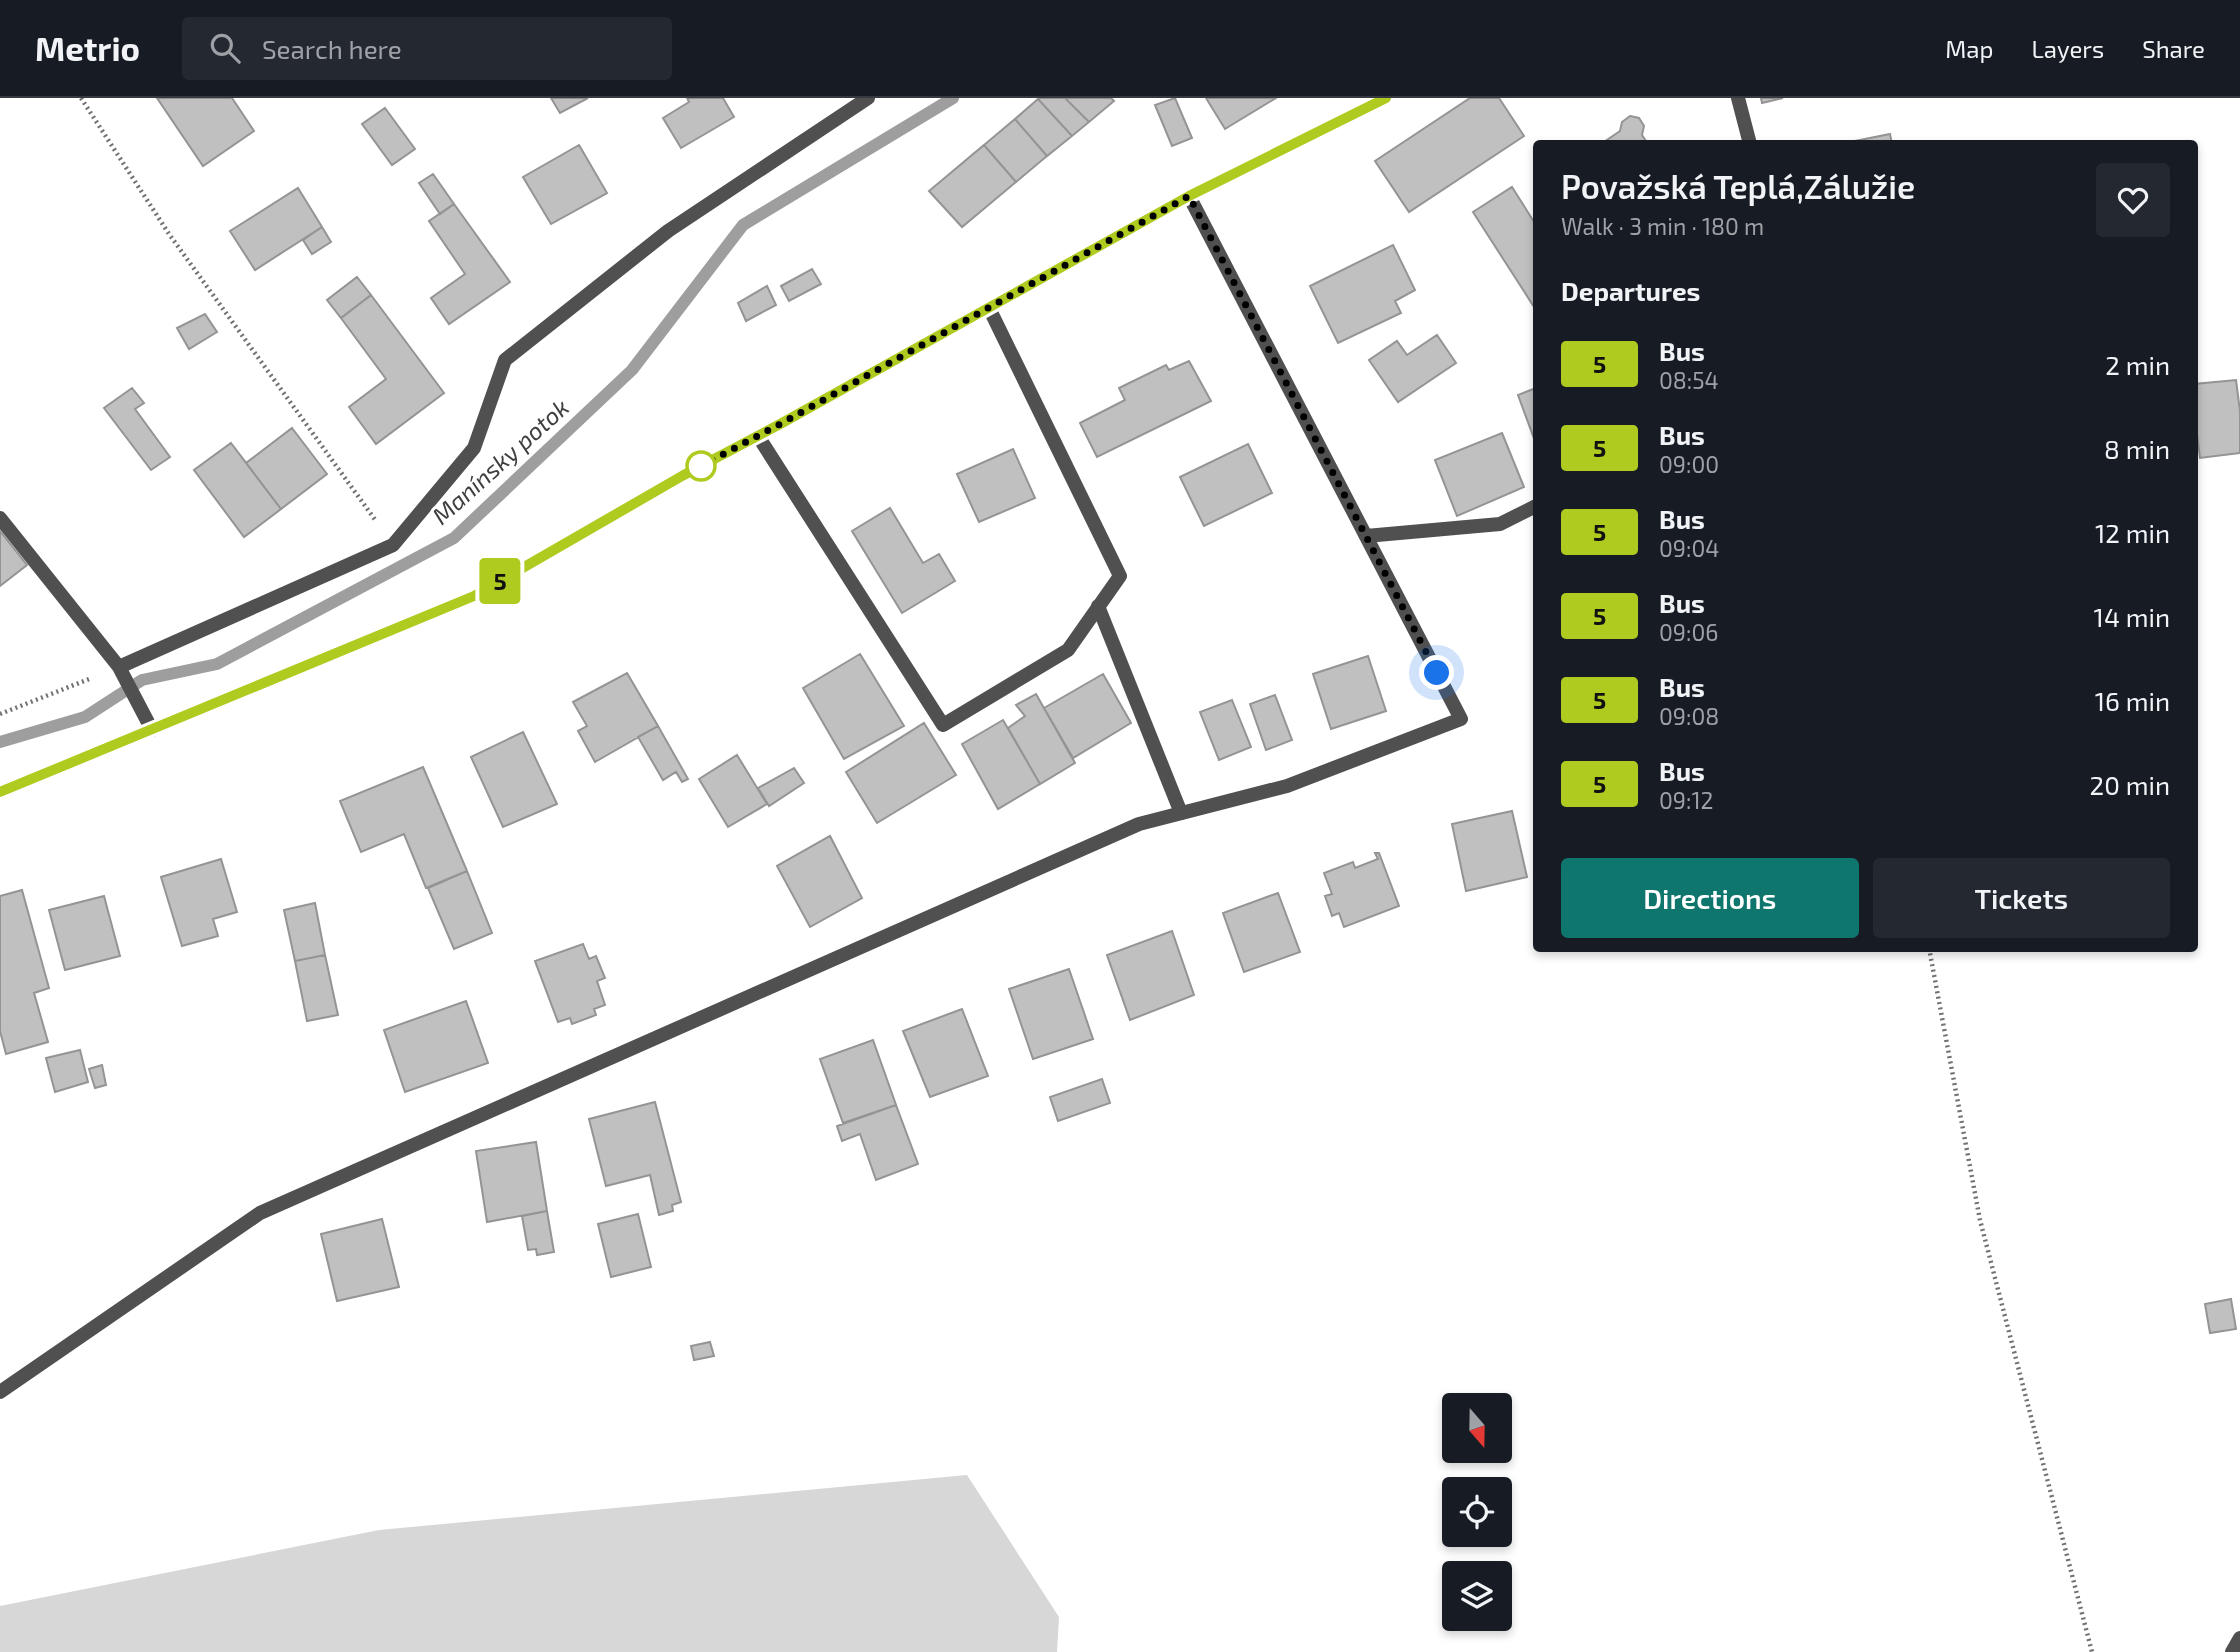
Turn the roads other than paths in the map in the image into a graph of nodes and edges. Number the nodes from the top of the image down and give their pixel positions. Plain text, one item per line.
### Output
1 (868, 98) edge
2 (1386, 98) edge
3 (1738, 98) edge
4 (1749, 140) edge
5 (1189, 196) junction
6 (989, 308) junction
7 (758, 436) junction
8 (1533, 508) edge
9 (0, 518) edge
10 (1366, 536) junction
11 (1098, 606) junction
12 (119, 667) junction
13 (152, 730) junction
14 (0, 792) edge
15 (1181, 813) junction
16 (0, 1392) edge
17 (2240, 1638) edge
18 (2232, 1652) edge

1 - 12 street
2 - 5 street
3 - 4 street
5 - 6 street
5 - 10 street
6 - 7 street
6 - 11 street
7 - 11 street
7 - 13 street
8 - 10 street
9 - 12 street
10 - 15 street
11 - 15 street
12 - 13 street
13 - 14 street
15 - 16 street
17 - 18 street

